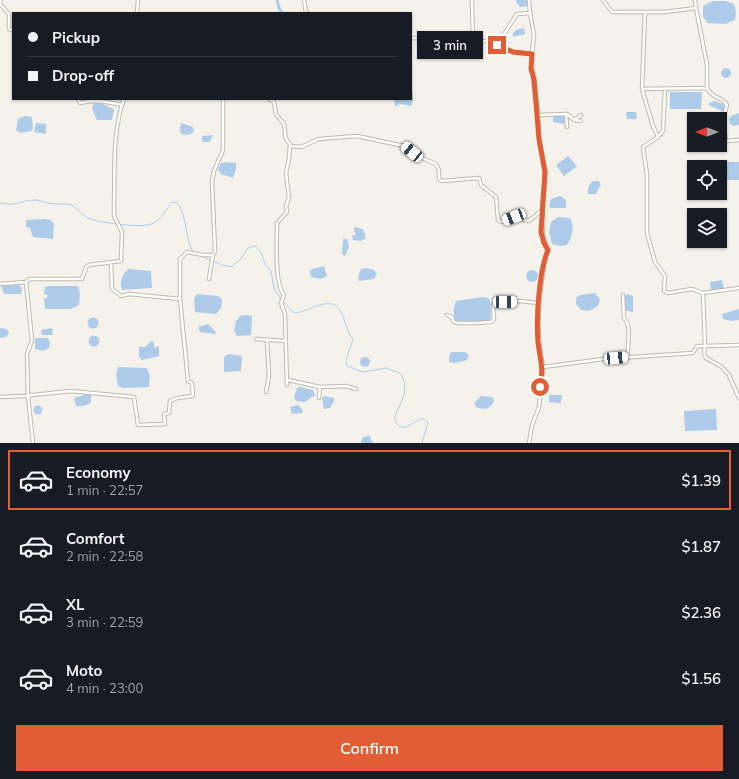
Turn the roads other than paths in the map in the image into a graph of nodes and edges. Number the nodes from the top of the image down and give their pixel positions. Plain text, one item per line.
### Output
1 (0, 0) edge
2 (138, 0) edge
3 (304, 0) edge
4 (472, 0) edge
5 (529, 0) edge
6 (603, 0) edge
7 (695, 0) edge
8 (696, 8) junction
9 (137, 12) edge
10 (306, 12) edge
11 (645, 12) junction
12 (530, 14) junction
13 (12, 30) edge
14 (412, 38) edge
15 (474, 41) junction
16 (497, 45) junction
17 (532, 54) junction
18 (707, 88) junction
19 (642, 89) junction
20 (664, 89) junction
21 (78, 100) edge
22 (106, 100) edge
23 (106, 100) edge
24 (124, 100) edge
25 (223, 100) edge
26 (271, 100) edge
27 (122, 105) junction
28 (566, 114) junction
29 (538, 115) junction
30 (581, 115) dead end
31 (574, 120) junction
32 (581, 121) dead end
33 (567, 127) dead end
34 (658, 137) junction
35 (739, 140) edge
36 (290, 146) junction
37 (542, 210) junction
38 (213, 255) junction
39 (111, 263) junction
40 (209, 279) dead end
41 (26, 282) junction
42 (0, 284) edge
43 (739, 288) edge
44 (703, 293) junction
45 (623, 294) dead end
46 (180, 299) junction
47 (538, 303) junction
48 (447, 315) dead end
49 (256, 339) dead end
50 (267, 340) junction
51 (286, 341) junction
52 (739, 345) edge
53 (705, 346) junction
54 (628, 357) junction
55 (543, 367) junction
56 (288, 380) junction
57 (287, 385) dead end
58 (320, 387) junction
59 (356, 389) dead end
60 (266, 392) dead end
61 (28, 396) junction
62 (0, 397) edge
63 (319, 398) dead end
64 (739, 398) edge
65 (34, 443) edge
66 (529, 443) edge

1 - 13 street
2 - 9 street
3 - 10 street
4 - 15 street
5 - 12 street
6 - 11 street
7 - 8 street
8 - 11 street
8 - 18 street
11 - 19 street
12 - 16 street
12 - 17 street
14 - 15 street
15 - 16 street
16 - 17 street
17 - 29 street
18 - 20 street
18 - 35 street
19 - 20 street
19 - 34 street
20 - 34 street
21 - 22 street
23 - 27 street
24 - 27 street
25 - 38 street
26 - 36 street
27 - 39 street
28 - 29 street
28 - 31 street
28 - 33 street
29 - 37 street
30 - 31 street
31 - 32 street
34 - 44 street
36 - 37 street
36 - 51 street
37 - 47 street
38 - 40 street
38 - 46 street
39 - 41 street
39 - 46 street
41 - 42 street
41 - 61 street
43 - 44 street
44 - 53 street
45 - 54 street
46 - 61 street
47 - 48 street
47 - 55 street
49 - 50 street
50 - 51 street
50 - 60 street
51 - 56 street
52 - 53 street
53 - 54 street
53 - 64 street
54 - 55 street
55 - 66 street
56 - 57 street
56 - 58 street
58 - 59 street
58 - 63 street
61 - 62 street
61 - 65 street

